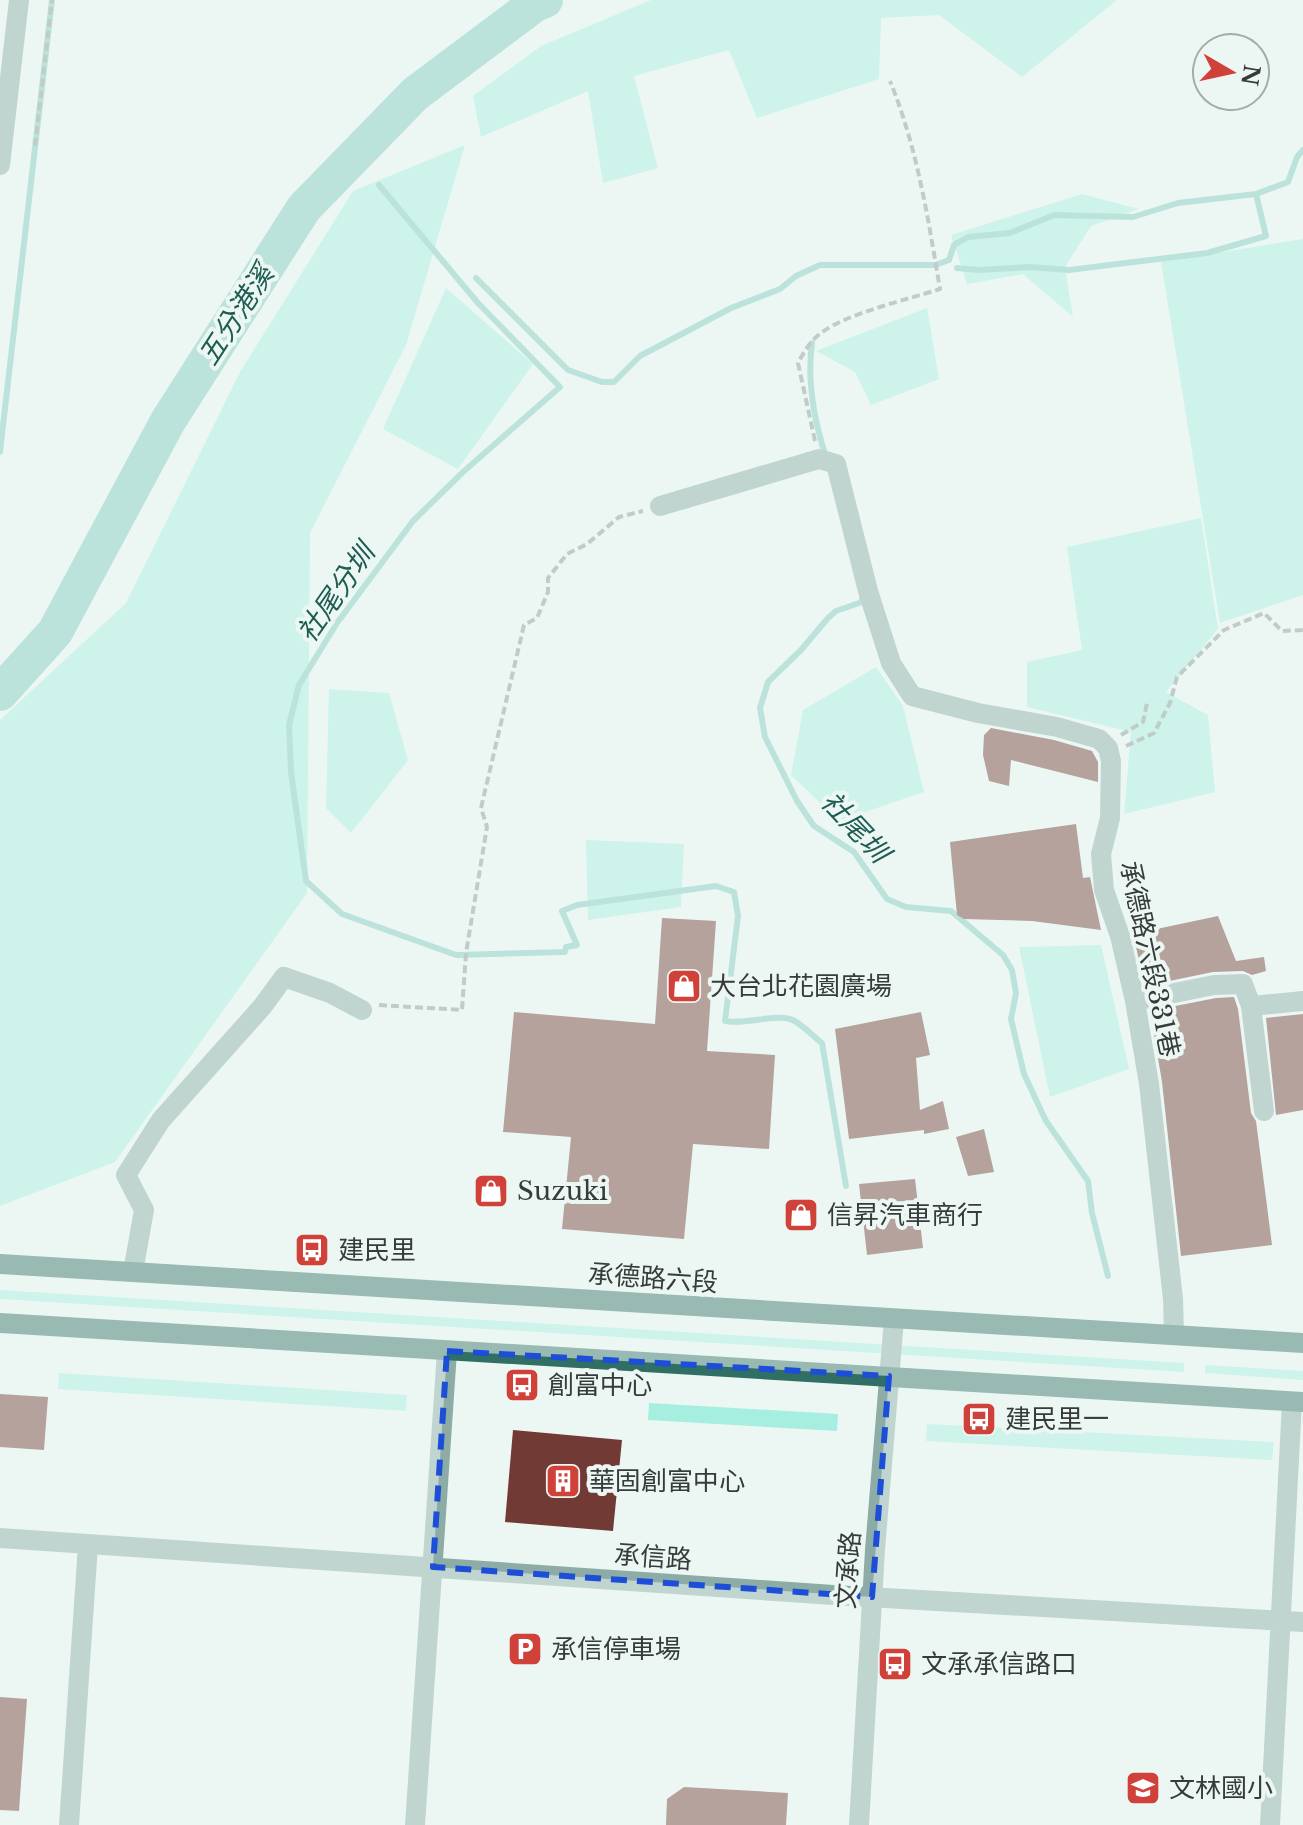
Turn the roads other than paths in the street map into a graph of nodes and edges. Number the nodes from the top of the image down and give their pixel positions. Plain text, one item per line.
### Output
1 (19, 0) edge
2 (5, 49) edge
3 (0, 165) edge
4 (660, 506) road end
5 (1135, 1001) junction
6 (1303, 1001) edge
7 (1251, 1006) junction
8 (362, 1010) road end
9 (1264, 1111) dead end
10 (0, 1264) edge
11 (133, 1272) junction
12 (894, 1319) junction
13 (0, 1323) edge
14 (1174, 1335) junction
15 (1303, 1343) edge
16 (447, 1351) junction
17 (889, 1376) junction
18 (1298, 1402) edge
19 (0, 1538) edge
20 (88, 1545) junction
21 (433, 1567) junction
22 (872, 1597) junction
23 (1281, 1621) junction
24 (1303, 1622) edge
25 (69, 1825) edge
26 (415, 1825) edge
27 (859, 1825) edge
28 (1270, 1825) edge

1 - 2 street
2 - 3 street
4 - 5 street, 承德路六段331巷
5 - 7 street
5 - 14 street, 承德路六段331巷
6 - 7 street
7 - 9 street
8 - 11 street
10 - 11 main road, 承德路六段
11 - 12 main road, 承德路六段
12 - 14 main road, 承德路六段
12 - 17 street, 文承路
13 - 16 main road
14 - 15 main road, 承德路六段
16 - 17 main road
16 - 21 street
17 - 18 main road
17 - 22 street, 文承路
18 - 23 street
19 - 20 street, 承信路
20 - 21 street, 承信路
20 - 25 street
21 - 22 street, 承信路
21 - 26 street
22 - 23 street, 承信路
22 - 27 street, 文承路
23 - 24 street, 承信路
23 - 28 street

